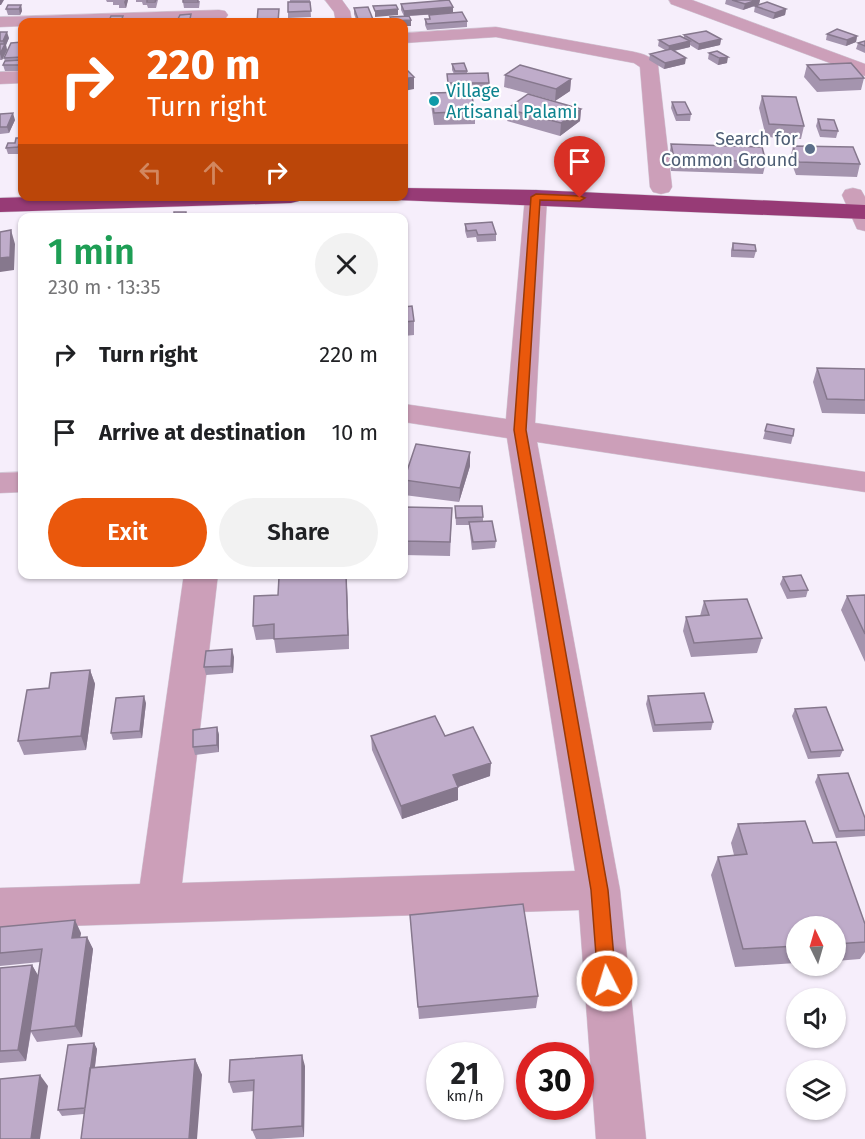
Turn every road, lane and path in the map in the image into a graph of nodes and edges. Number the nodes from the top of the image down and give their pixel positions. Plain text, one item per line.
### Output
1 (333, 0) edge
2 (677, 0) edge
3 (219, 12) edge
4 (88, 18) edge
5 (343, 18) edge
6 (18, 21) edge
7 (0, 22) edge
8 (408, 38) edge
9 (865, 70) edge
10 (18, 76) edge
11 (0, 78) edge
12 (408, 182) edge
13 (661, 187) junction
14 (18, 191) edge
15 (0, 192) edge
16 (408, 195) edge
17 (536, 197) junction
18 (129, 201) edge
19 (0, 205) edge
20 (861, 208) edge
21 (408, 414) edge
22 (520, 430) junction
23 (18, 482) edge
24 (865, 482) edge
25 (0, 483) edge
26 (200, 579) edge
27 (600, 890) junction
28 (159, 902) junction
29 (0, 908) edge
30 (621, 1139) edge

1 - 5 street
2 - 9 street
3 - 4 street
6 - 7 street
8 - 13 street
10 - 11 street
12 - 13 highway
13 - 20 highway
14 - 15 highway
16 - 17 highway
17 - 20 highway
17 - 22 street
18 - 19 highway
21 - 22 street
22 - 24 street
22 - 27 street
23 - 25 street
26 - 28 street
27 - 28 street
27 - 30 street
28 - 29 street

